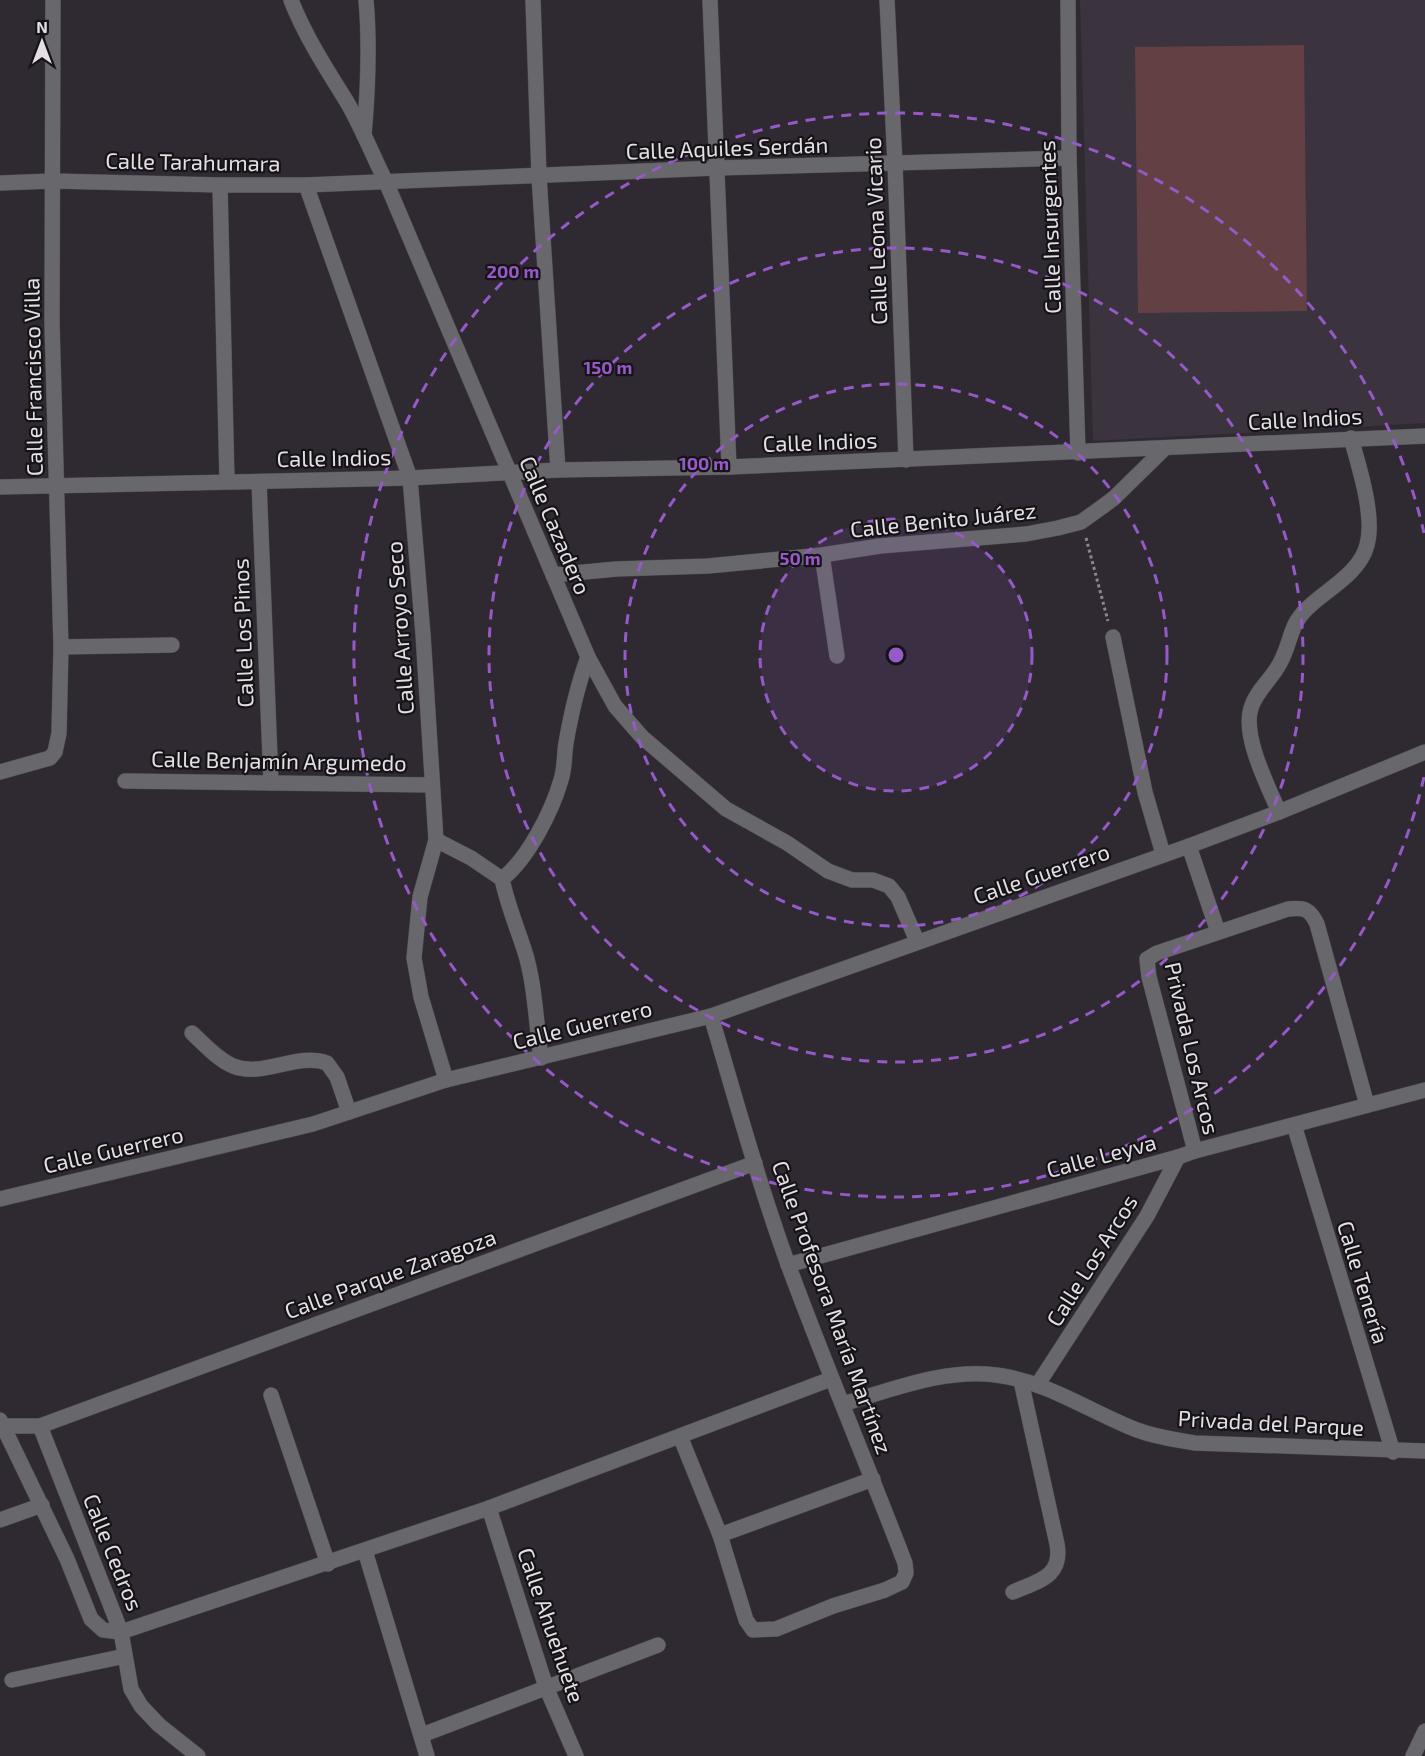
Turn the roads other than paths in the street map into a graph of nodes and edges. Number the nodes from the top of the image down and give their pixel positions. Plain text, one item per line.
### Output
1 (53, 0) edge
2 (291, 0) edge
3 (366, 0) edge
4 (533, 0) edge
5 (710, 0) edge
6 (887, 0) edge
7 (1068, 0) edge
8 (364, 135) junction
9 (1069, 158) junction
10 (896, 164) junction
11 (716, 168) junction
12 (539, 176) junction
13 (52, 181) junction
14 (386, 182) junction
15 (0, 183) edge
16 (220, 185) junction
17 (306, 185) junction
18 (1425, 436) edge
19 (1351, 438) junction
20 (1165, 448) junction
21 (1078, 453) junction
22 (906, 460) junction
23 (729, 467) junction
24 (558, 471) junction
25 (509, 474) junction
26 (410, 478) junction
27 (227, 481) junction
28 (259, 482) junction
29 (57, 485) junction
30 (0, 487) edge
31 (822, 555) junction
32 (553, 575) junction
33 (1113, 638) road end
34 (172, 645) dead end
35 (61, 647) junction
36 (837, 656) dead end
37 (588, 657) junction
38 (1425, 752) edge
39 (0, 772) edge
40 (125, 781) dead end
41 (271, 783) junction
42 (432, 785) junction
43 (1279, 812) junction
44 (436, 840) junction
45 (1189, 846) junction
46 (1163, 854) junction
47 (502, 879) junction
48 (1218, 932) junction
49 (917, 941) junction
50 (711, 1016) junction
51 (192, 1033) dead end
52 (541, 1058) junction
53 (446, 1080) junction
54 (1425, 1090) edge
55 (1366, 1105) junction
56 (349, 1112) junction
57 (1294, 1125) junction
58 (1195, 1151) junction
59 (1178, 1157) junction
60 (755, 1163) junction
61 (0, 1199) edge
62 (788, 1265) junction
63 (831, 1379) junction
64 (1021, 1381) junction
65 (1038, 1384) junction
66 (271, 1395) dead end
67 (843, 1404) junction
68 (2, 1423) edge
69 (40, 1426) junction
70 (680, 1436) junction
71 (1425, 1451) edge
72 (1393, 1452) junction
73 (873, 1479) junction
74 (42, 1505) junction
75 (489, 1508) junction
76 (0, 1520) edge
77 (720, 1535) junction
78 (365, 1551) junction
79 (328, 1564) junction
80 (1013, 1592) dead end
81 (122, 1632) junction
82 (658, 1645) dead end
83 (125, 1656) junction
84 (12, 1680) dead end
85 (546, 1687) junction
86 (1425, 1731) edge
87 (422, 1735) junction
88 (198, 1756) edge
89 (427, 1756) edge
90 (576, 1756) edge
91 (1413, 1756) edge

1 - 13 street, Calle Francisco Villa
2 - 8 street, Calle Cazadero
3 - 8 street
4 - 12 street
5 - 11 street
6 - 10 street, Calle Leona Vicario
7 - 9 street, Calle Insurgentes
8 - 14 street, Calle Cazadero
9 - 10 street, Calle Aquiles Serdán
9 - 21 street, Calle Insurgentes
10 - 11 street, Calle Aquiles Serdán
10 - 22 street, Calle Leona Vicario
11 - 12 street, Calle Aquiles Serdán
11 - 23 street
12 - 14 street, Calle Aquiles Serdán
12 - 24 street
13 - 15 street, Calle Tarahumara
13 - 16 street, Calle Tarahumara
13 - 29 street, Calle Francisco Villa
14 - 17 street, Calle Tarahumara
14 - 25 street, Calle Cazadero
16 - 17 street, Calle Tarahumara
16 - 27 street
17 - 26 street, Calle Arroyo Seco
18 - 19 street, Calle Indios
19 - 20 street, Calle Indios
19 - 43 street
20 - 21 street, Calle Indios
20 - 31 street, Calle Benito Juárez
21 - 22 street, Calle Indios
22 - 23 street, Calle Indios
23 - 24 street, Calle Indios
24 - 25 street, Calle Indios
25 - 26 street, Calle Indios
25 - 32 street, Calle Cazadero
26 - 28 street, Calle Indios
26 - 42 street, Calle Arroyo Seco
27 - 28 street, Calle Indios
27 - 29 street, Calle Indios
28 - 41 street, Calle Los Pinos
29 - 30 street, Calle Indios
29 - 35 street, Calle Francisco Villa
31 - 32 street, Calle Benito Juárez
31 - 36 street
32 - 37 street, Calle Cazadero
33 - 46 street
34 - 35 street
35 - 39 street, Calle Francisco Villa
37 - 47 street
37 - 49 street, Calle Cazadero
38 - 43 street, Calle Guerrero
40 - 41 street, Calle Benjamín Argumedo
41 - 42 street, Calle Benjamín Argumedo
42 - 44 street, Calle Arroyo Seco
43 - 45 street, Calle Guerrero
44 - 47 street
44 - 53 street, Calle Arroyo Seco
45 - 46 street, Calle Guerrero
45 - 48 street
46 - 49 street, Calle Guerrero
47 - 52 street
48 - 55 street, Privada Los Arcos
48 - 58 street, Privada Los Arcos
49 - 50 street, Calle Guerrero
50 - 52 street, Calle Guerrero
50 - 60 street, Calle Profesora María Martínez
51 - 56 street
52 - 53 street, Calle Guerrero
53 - 56 street, Calle Guerrero
54 - 55 street, Calle Leyva
55 - 57 street, Calle Leyva
56 - 61 street, Calle Guerrero
57 - 58 street, Calle Leyva
57 - 72 street, Calle Tenería
58 - 59 street, Calle Leyva
59 - 62 street, Calle Leyva
59 - 65 street, Calle Los Arcos
60 - 62 street, Calle Profesora María Martínez
60 - 69 street, Calle Parque Zaragoza
62 - 63 street, Calle Profesora María Martínez
63 - 67 street, Calle Profesora María Martínez
63 - 70 street
64 - 65 street, Privada del Parque
64 - 67 street, Privada del Parque
64 - 80 street
65 - 72 street, Privada del Parque
66 - 79 street
67 - 73 street, Calle Profesora María Martínez
68 - 69 street, Calle Cedros
68 - 74 street, Calle Cedros
69 - 81 street, Calle Cedros
70 - 75 street
70 - 77 street
71 - 72 street, Privada del Parque
73 - 77 street
73 - 77 street, Calle Profesora María Martínez
74 - 76 street
74 - 81 street, Calle Cedros
75 - 78 street
75 - 85 street, Calle Ahuehuete
78 - 79 street
78 - 87 street
79 - 81 street
81 - 83 street
82 - 85 street
83 - 84 street
83 - 88 street
85 - 87 street
85 - 90 street, Calle Ahuehuete
86 - 91 street
87 - 89 street

